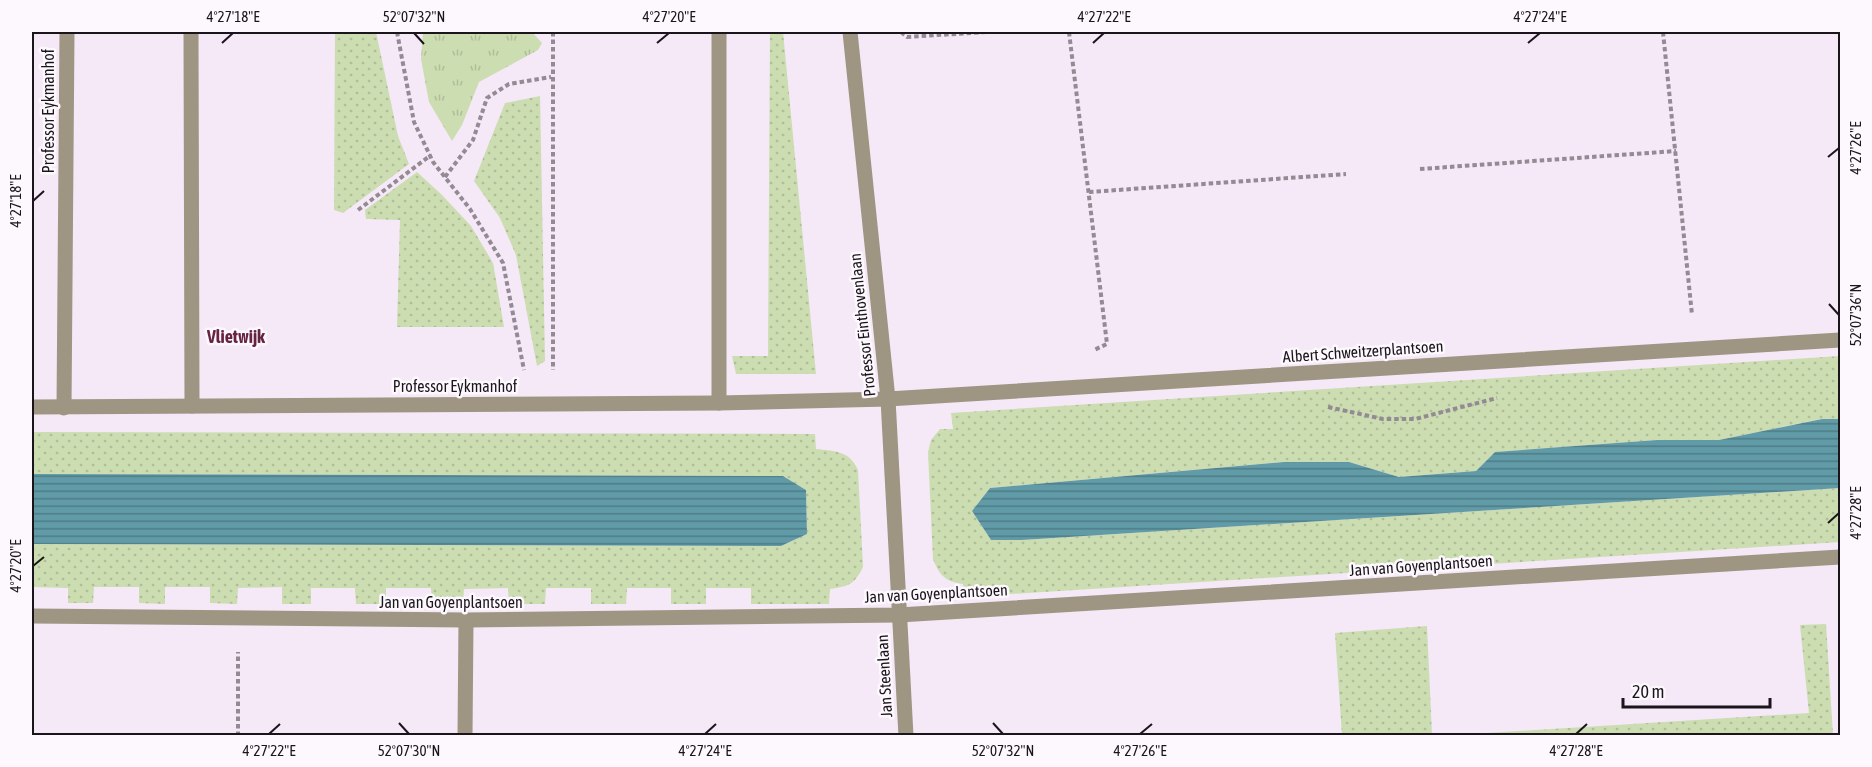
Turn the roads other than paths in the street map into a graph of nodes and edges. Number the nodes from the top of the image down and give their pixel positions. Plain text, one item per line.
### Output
1 (67, 32) edge
2 (190, 32) edge
3 (719, 32) edge
4 (850, 32) edge
5 (1840, 340) edge
6 (888, 399) junction
7 (719, 403) junction
8 (192, 406) junction
9 (32, 407) edge
10 (64, 408) junction
11 (1840, 557) edge
12 (899, 615) junction
13 (32, 616) edge
14 (466, 620) junction
15 (465, 735) edge
16 (906, 735) edge

1 - 10 street, Professor Eykmanhof
2 - 8 street
3 - 7 street
4 - 6 street, Professor Einthovenlaan
5 - 6 street, Albert Schweitzerplantsoen
6 - 7 street, Professor Eykmanhof
6 - 12 street, Professor Einthovenlaan
7 - 8 street, Professor Eykmanhof
8 - 10 street, Professor Eykmanhof
9 - 10 street, Professor Eykmanhof
11 - 12 street, Jan van Goyenplantsoen
12 - 14 street, Jan van Goyenplantsoen
12 - 16 street, Jan Steenlaan
13 - 14 street, Jan van Goyenplantsoen
14 - 15 street

